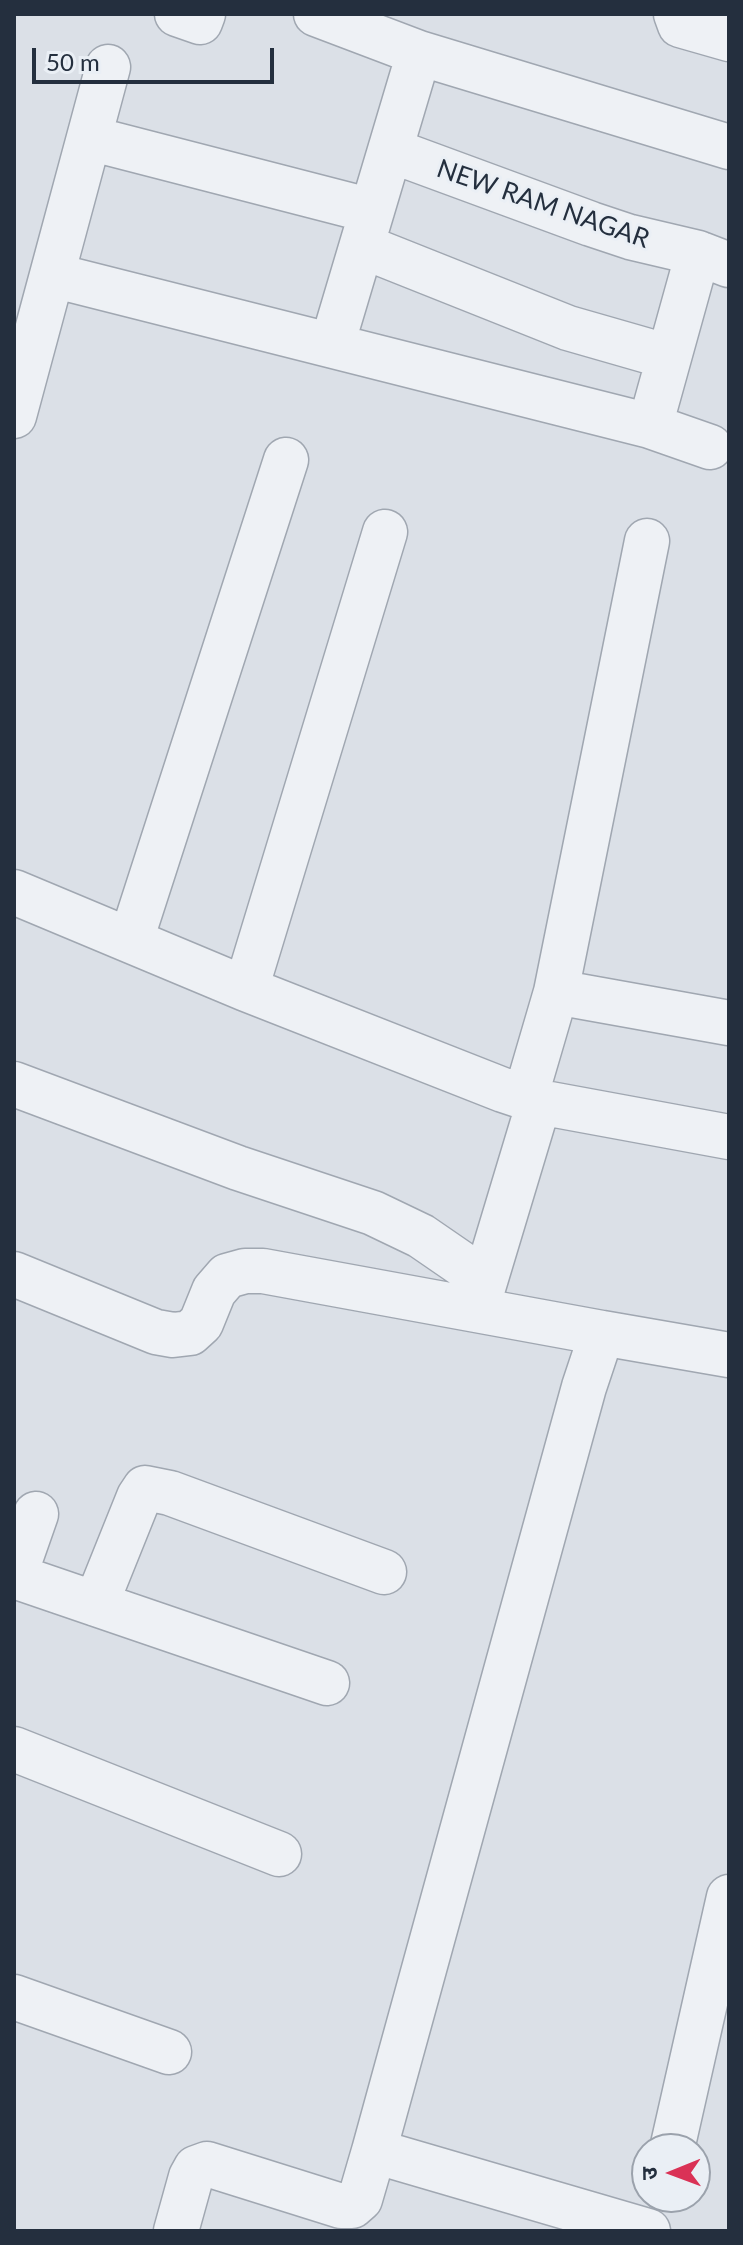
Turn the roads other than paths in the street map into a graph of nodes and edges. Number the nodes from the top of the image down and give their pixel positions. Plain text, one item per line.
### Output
1 (177, 14) edge
2 (203, 14) edge
3 (334, 17) edge
4 (667, 18) edge
5 (729, 39) edge
6 (419, 53) junction
7 (108, 67) dead end
8 (89, 138) junction
9 (729, 147) edge
10 (390, 150) junction
11 (367, 228) junction
12 (713, 259) edge
13 (52, 275) junction
14 (332, 345) junction
15 (669, 357) junction
16 (14, 416) edge
17 (650, 426) junction
18 (710, 447) dead end
19 (286, 460) dead end
20 (385, 532) dead end
21 (647, 541) dead end
22 (14, 892) edge
23 (131, 940) junction
24 (246, 989) junction
25 (556, 992) junction
26 (729, 1023) edge
27 (14, 1084) edge
28 (532, 1100) junction
29 (729, 1137) edge
30 (14, 1274) edge
31 (481, 1295) junction
32 (602, 1333) junction
33 (729, 1355) edge
34 (36, 1514) dead end
35 (384, 1572) dead end
36 (14, 1577) edge
37 (96, 1604) junction
38 (327, 1683) dead end
39 (14, 1749) edge
40 (279, 1854) dead end
41 (729, 1897) edge
42 (14, 1997) edge
43 (169, 2052) dead end
44 (676, 2133) edge
45 (374, 2151) junction
46 (176, 2231) edge
47 (648, 2231) edge

1 - 2 street
3 - 6 street
4 - 5 street
6 - 9 street
6 - 10 street
7 - 8 street
8 - 11 street
8 - 13 street
10 - 11 street
10 - 12 street, NEW RAM NAGAR
11 - 14 street
11 - 15 street
12 - 15 street, NEW RAM NAGAR
13 - 14 street
13 - 16 street
14 - 17 street
15 - 17 street, NEW RAM NAGAR
17 - 18 street
19 - 23 street
20 - 24 street
21 - 25 street
22 - 23 street
23 - 24 street
24 - 28 street
25 - 26 street
25 - 28 street
27 - 31 street
28 - 29 street
28 - 31 street
30 - 31 street
31 - 32 street
32 - 33 street
32 - 45 street
34 - 36 street
35 - 37 street
36 - 37 street
37 - 38 street
39 - 40 street
41 - 44 street
42 - 43 street
45 - 46 street
45 - 47 street

